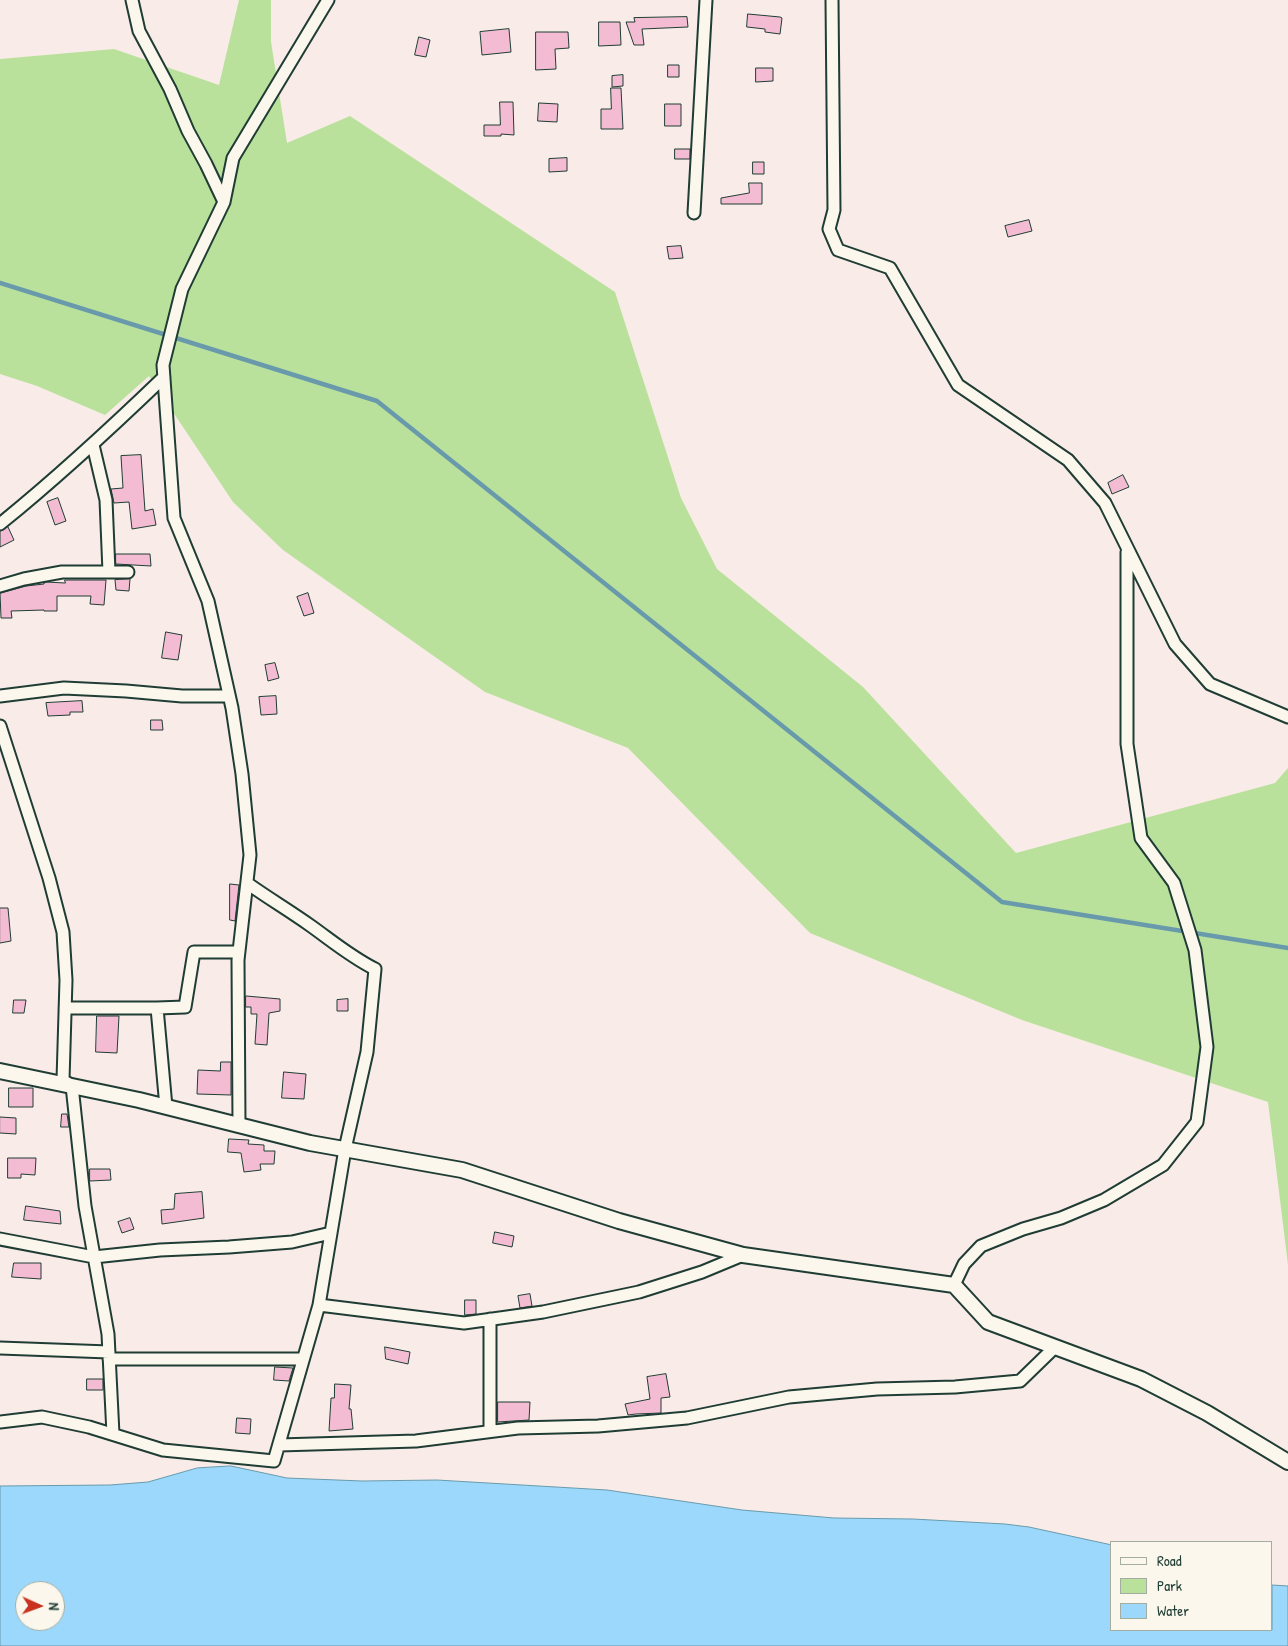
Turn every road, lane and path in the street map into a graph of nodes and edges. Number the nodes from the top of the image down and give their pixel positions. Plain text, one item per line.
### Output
1 (132, 0) edge
2 (328, 0) edge
3 (832, 0) edge
4 (703, 2) edge
5 (224, 202) junction
6 (694, 213) dead end
7 (164, 377) junction
8 (93, 446) junction
9 (0, 524) edge
10 (1127, 548) junction
11 (109, 572) junction
12 (128, 572) dead end
13 (0, 586) edge
14 (0, 696) edge
15 (229, 696) junction
16 (1288, 717) edge
17 (0, 726) edge
18 (247, 883) junction
19 (239, 952) junction
20 (65, 1008) junction
21 (157, 1008) junction
22 (0, 1071) edge
23 (72, 1086) junction
24 (166, 1107) junction
25 (239, 1125) junction
26 (344, 1149) junction
27 (331, 1233) junction
28 (0, 1238) edge
29 (743, 1255) junction
30 (94, 1257) junction
31 (954, 1286) junction
32 (319, 1305) junction
33 (490, 1319) junction
34 (1055, 1347) junction
35 (0, 1348) edge
36 (109, 1355) junction
37 (304, 1359) junction
38 (0, 1422) edge
39 (490, 1431) junction
40 (113, 1434) junction
41 (279, 1445) junction
42 (1288, 1462) edge

1 - 5 street
2 - 5 street
3 - 10 street
4 - 6 street
5 - 7 street
7 - 8 street
7 - 15 street
8 - 9 street
8 - 11 street
10 - 16 street
10 - 31 street
11 - 12 street
11 - 13 street
14 - 15 street
15 - 18 street
17 - 20 street
18 - 19 street
18 - 26 street
19 - 21 street
19 - 25 street
20 - 21 street
20 - 23 street
21 - 24 street
22 - 23 street
23 - 24 street
23 - 30 street
24 - 25 street
25 - 26 street
26 - 27 street
26 - 29 street
27 - 30 street
27 - 32 street
28 - 30 street
29 - 31 street
29 - 33 street
30 - 36 street
31 - 34 street
32 - 33 street
32 - 37 street
33 - 39 street
34 - 39 street
34 - 42 street
35 - 36 street
36 - 37 street
36 - 40 street
37 - 41 street
38 - 40 street
39 - 41 street
40 - 41 street

